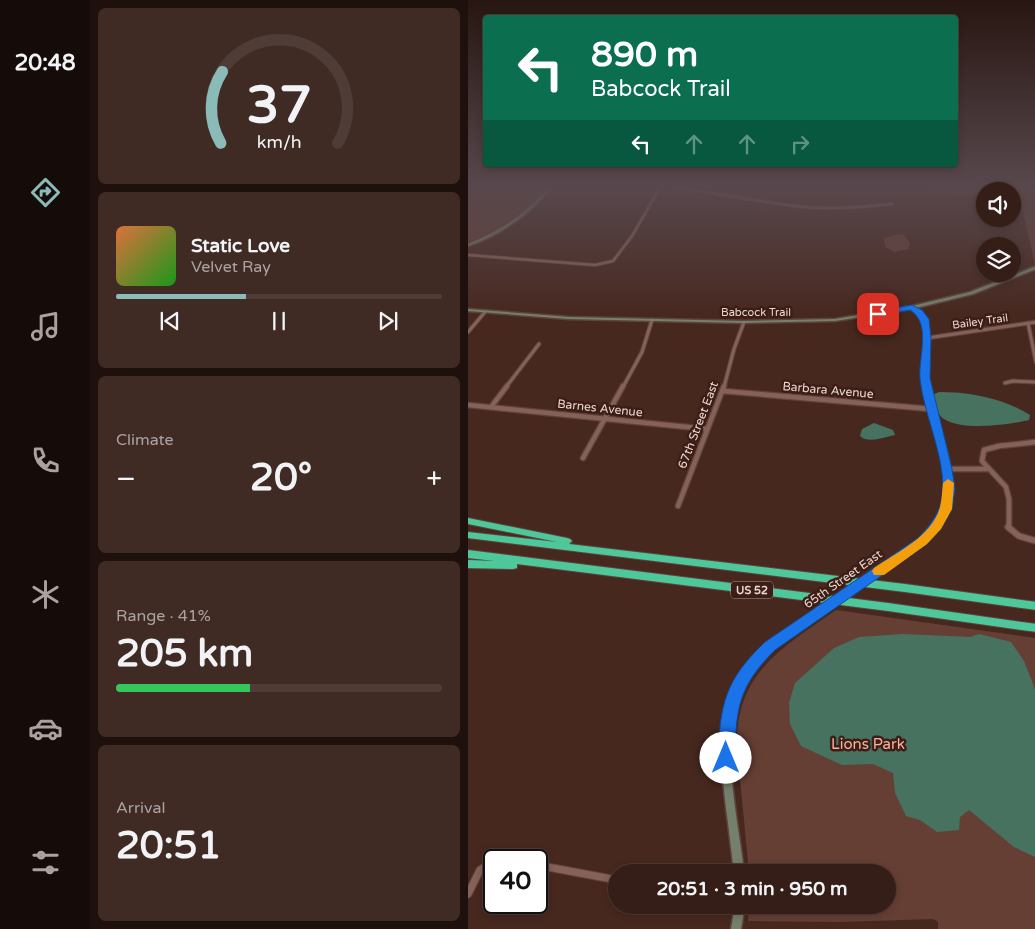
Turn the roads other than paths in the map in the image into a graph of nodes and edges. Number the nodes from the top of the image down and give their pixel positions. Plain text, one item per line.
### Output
1 (502, 228) edge
2 (637, 228) edge
3 (468, 245) edge
4 (468, 255) edge
5 (1036, 267) edge
6 (912, 307) junction
7 (468, 310) edge
8 (485, 312) junction
9 (652, 320) junction
10 (744, 322) junction
11 (1036, 322) edge
12 (1028, 324) junction
13 (468, 332) edge
14 (927, 338) junction
15 (539, 344) dead end
16 (1034, 345) edge
17 (1036, 362) edge
18 (1036, 382) edge
19 (1005, 383) dead end
20 (723, 391) junction
21 (468, 405) edge
22 (491, 408) junction
23 (931, 409) junction
24 (604, 418) junction
25 (707, 429) junction
26 (1036, 442) edge
27 (583, 458) dead end
28 (947, 469) junction
29 (987, 469) junction
30 (678, 506) dead end
31 (468, 521) edge
32 (468, 535) edge
33 (1036, 541) edge
34 (598, 549) junction
35 (468, 554) edge
36 (468, 564) edge
37 (565, 567) junction
38 (1036, 606) edge
39 (1036, 628) edge
40 (738, 864) edge
41 (483, 868) edge
42 (548, 868) edge
43 (608, 878) edge
44 (468, 894) edge
45 (738, 914) edge
46 (736, 929) edge

1 - 3 street
2 - 4 street
5 - 6 street, Babcock Trail
6 - 10 street, Babcock Trail
6 - 14 street, 65th Street East
7 - 8 street, Babcock Trail
8 - 9 street, Babcock Trail
8 - 13 street
9 - 10 street, Babcock Trail
9 - 24 street
10 - 20 street, 67th Street East
11 - 12 street, Bailey Trail
12 - 14 street, Bailey Trail
12 - 16 street
14 - 23 street, 65th Street East
15 - 22 street
16 - 17 street
18 - 19 street
20 - 23 street, Barbara Avenue
20 - 25 street, 67th Street East
21 - 22 street, Barnes Avenue
22 - 24 street, Barnes Avenue
23 - 28 street, 65th Street East
24 - 25 street, Barnes Avenue
24 - 27 street
25 - 30 street, 67th Street East
26 - 29 street
28 - 29 street
28 - 40 street, 65th Street East, bridge
29 - 33 street
31 - 34 highway
32 - 34 highway, US 52
34 - 38 highway, US 52
35 - 37 highway, US 52
36 - 37 highway
37 - 39 highway, US 52
41 - 44 street
42 - 43 street
45 - 46 street

